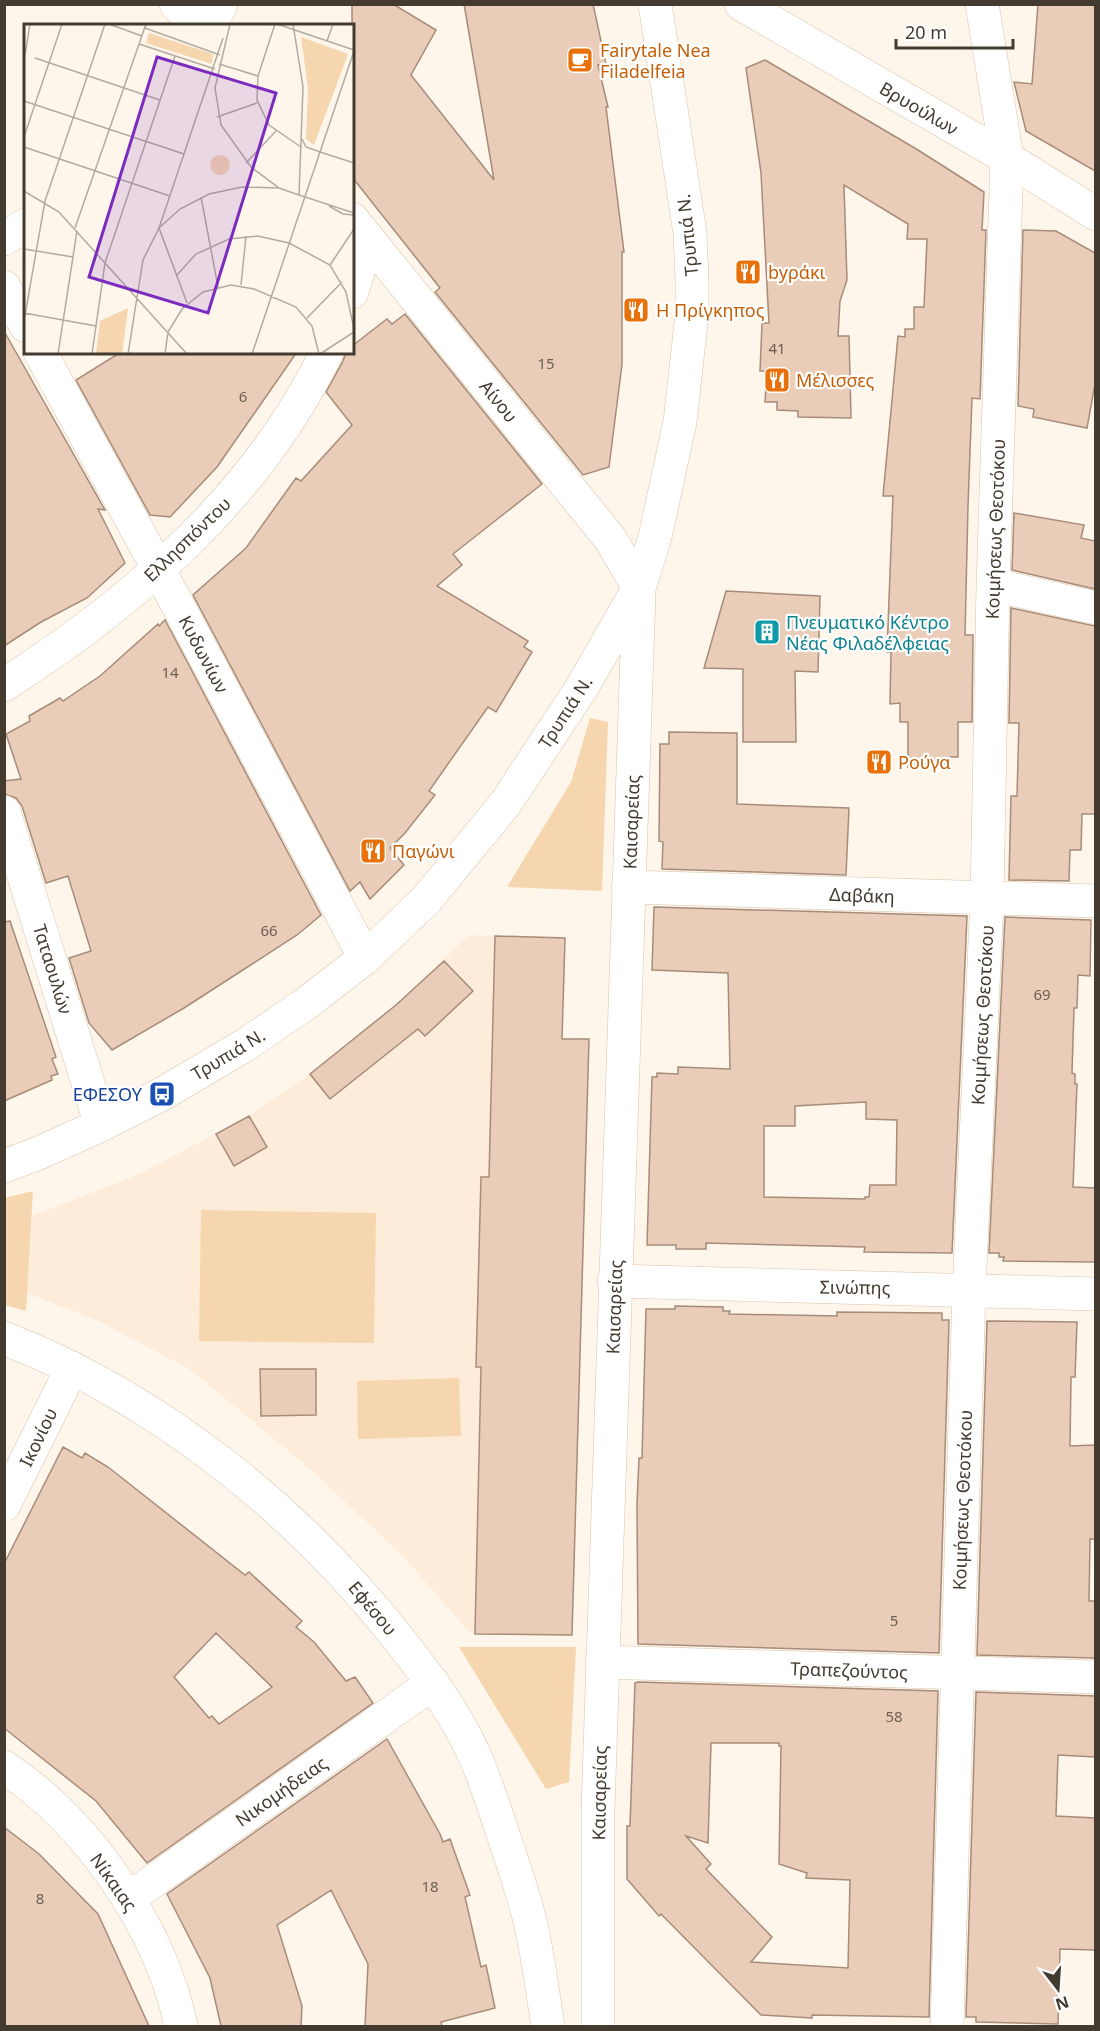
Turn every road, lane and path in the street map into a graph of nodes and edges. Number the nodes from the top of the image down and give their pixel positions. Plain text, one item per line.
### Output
1 (177, 4) edge
2 (221, 4) edge
3 (656, 4) edge
4 (741, 4) edge
5 (982, 4) edge
6 (197, 24) edge
7 (211, 24) edge
8 (1007, 158) junction
9 (1095, 214) edge
10 (24, 226) edge
11 (360, 229) edge
12 (4, 238) edge
13 (354, 276) edge
14 (4, 287) edge
15 (24, 322) edge
16 (41, 354) edge
17 (326, 354) edge
18 (159, 570) junction
19 (993, 585) junction
20 (639, 588) junction
21 (1095, 608) edge
22 (4, 685) edge
23 (4, 812) edge
24 (628, 887) junction
25 (987, 899) junction
26 (1095, 901) edge
27 (365, 958) junction
28 (101, 1125) junction
29 (4, 1166) edge
30 (614, 1281) junction
31 (969, 1290) junction
32 (1095, 1294) edge
33 (4, 1338) edge
34 (72, 1368) junction
35 (4, 1505) edge
36 (602, 1662) junction
37 (957, 1673) junction
38 (1095, 1677) edge
39 (433, 1683) junction
40 (4, 1767) edge
41 (128, 1899) junction
42 (181, 2026) edge
43 (548, 2026) edge
44 (598, 2026) edge
45 (947, 2026) edge

1 - 6 street
2 - 7 street
3 - 20 street, Τρυπιά Ν.
4 - 8 street, Βρυούλων
5 - 8 street, Κοιμήσεως Θεοτόκου
8 - 9 street, Βρυούλων
8 - 19 street, Κοιμήσεως Θεοτόκου
10 - 12 street
11 - 13 street
11 - 20 street, Αίνου
14 - 15 street
16 - 18 street, Κυδωνίων
17 - 18 street, Ελλησπόντου
18 - 22 street, Ελλησπόντου
18 - 27 street, Κυδωνίων
19 - 21 street
19 - 25 street, Κοιμήσεως Θεοτόκου
20 - 24 street, Καισαρείας
20 - 27 street, Τρυπιά Ν.
23 - 28 street, Ταταουλών
24 - 25 street, Δαβάκη
24 - 30 street, Καισαρείας
25 - 26 street, Δαβάκη
25 - 31 street, Κοιμήσεως Θεοτόκου
27 - 28 street, Τρυπιά Ν.
28 - 29 street, Τρυπιά Ν.
30 - 31 street, Σινώπης
30 - 36 street, Καισαρείας
31 - 32 street, Σινώπης
31 - 37 street, Κοιμήσεως Θεοτόκου
33 - 34 street, Εφέσου
34 - 35 street, Ικονίου
34 - 39 street, Εφέσου
36 - 37 street, Τραπεζούντος
36 - 44 street, Καισαρείας
37 - 38 street, Τραπεζούντος
37 - 45 street, Κοιμήσεως Θεοτόκου
39 - 41 street, Νικομήδειας
39 - 43 street, Εφέσου
40 - 41 street, Νίκαιας
41 - 42 street, Νίκαιας

